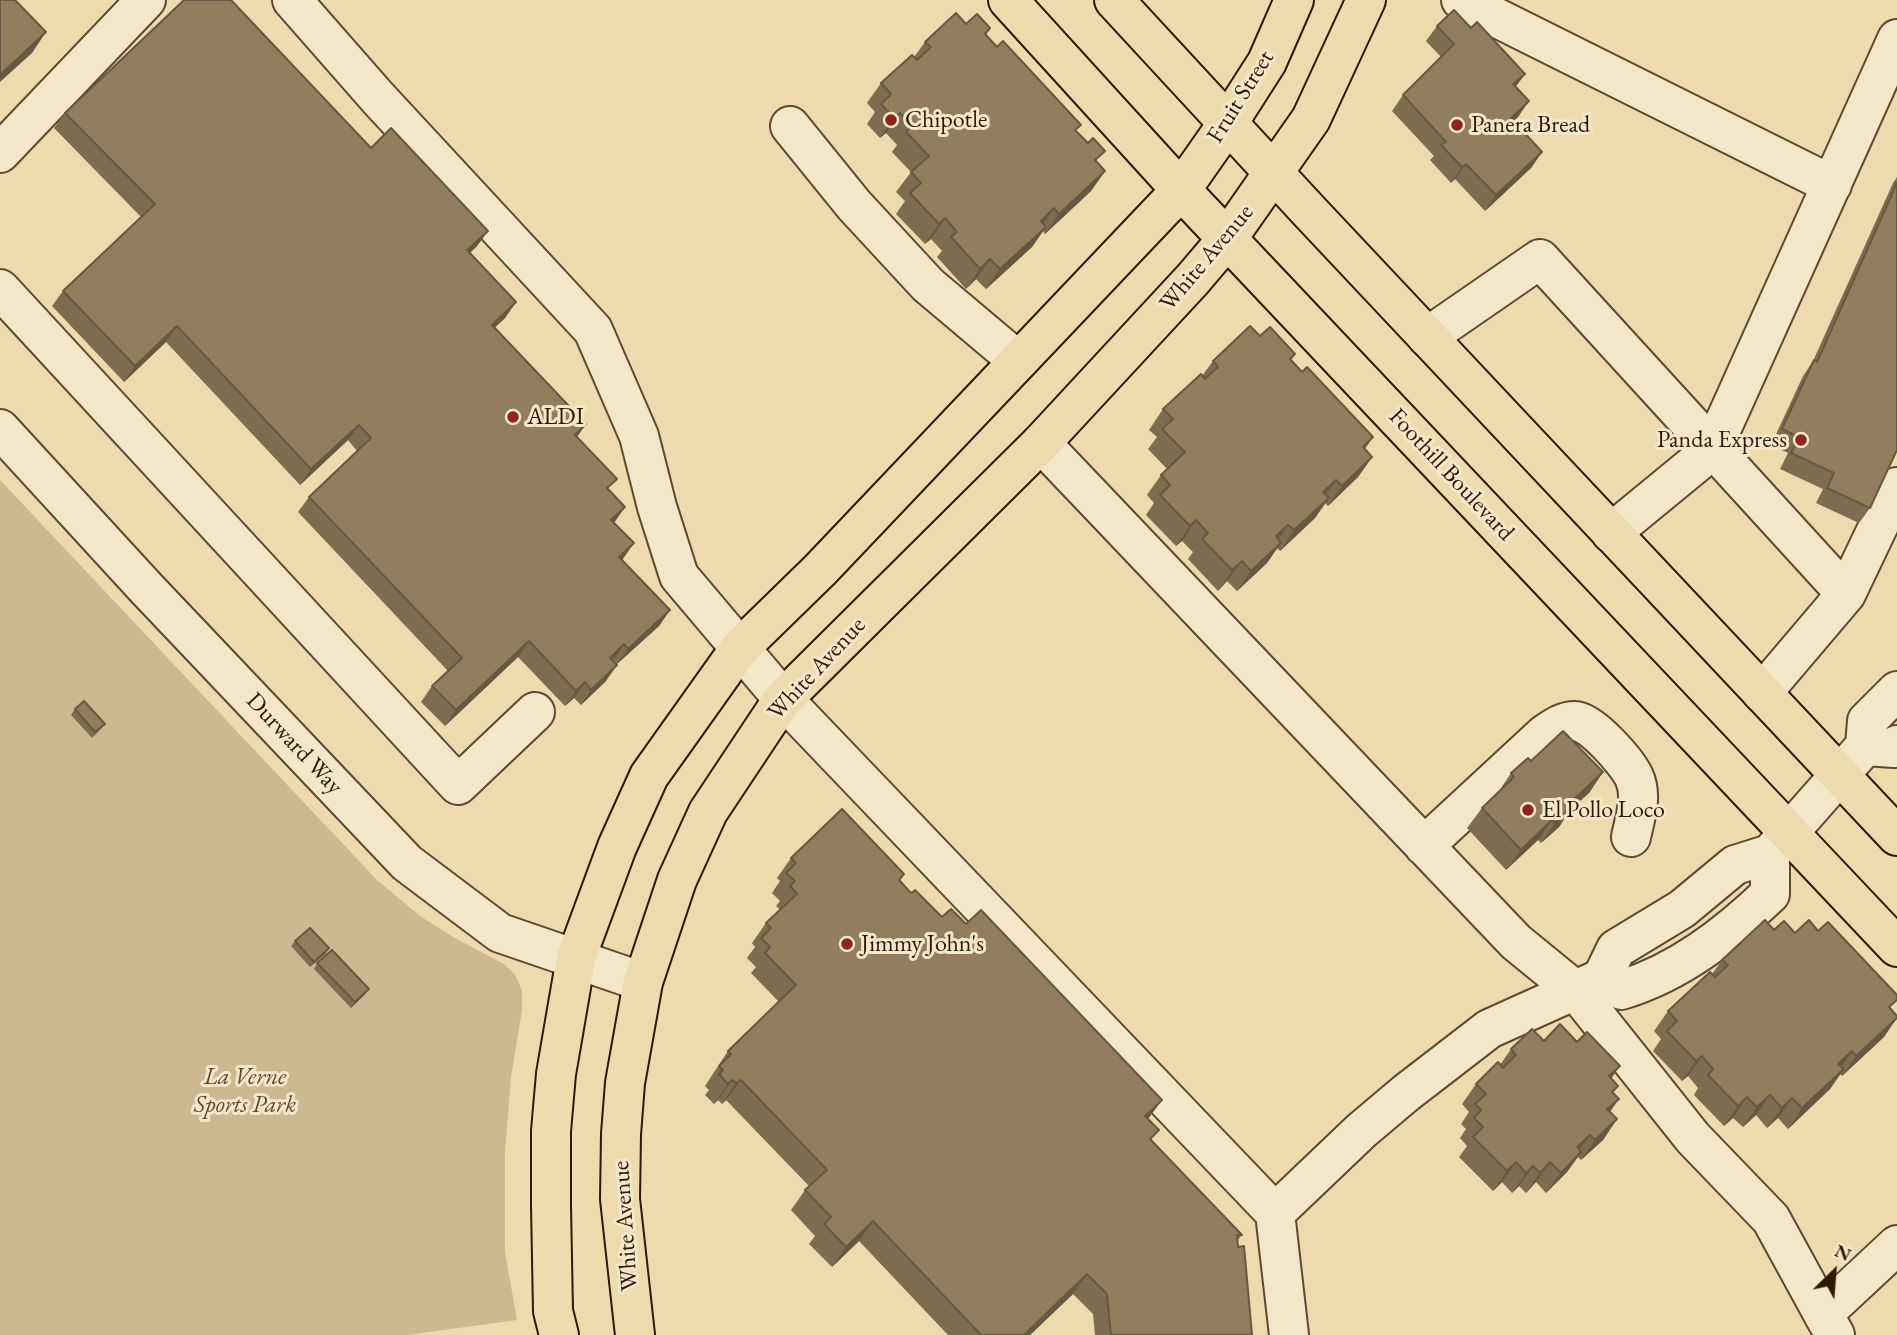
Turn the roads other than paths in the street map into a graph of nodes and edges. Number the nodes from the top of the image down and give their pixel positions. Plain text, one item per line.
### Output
1 (146, 0) edge
2 (292, 0) edge
3 (1008, 0) edge
4 (1114, 0) edge
5 (1294, 0) edge
6 (1366, 0) edge
7 (1484, 5) edge
8 (1897, 39) edge
9 (1228, 123) junction
10 (790, 126) dead end
11 (0, 153) edge
12 (1275, 173) junction
13 (1832, 185) junction
14 (1181, 190) junction
15 (1227, 239) junction
16 (0, 289) edge
17 (1427, 337) junction
18 (1017, 360) junction
19 (0, 429) edge
20 (1041, 443) junction
21 (1713, 450) junction
22 (1897, 487) edge
23 (1611, 533) junction
24 (1846, 594) junction
25 (740, 648) junction
26 (1897, 691) edge
27 (1762, 693) junction
28 (783, 699) junction
29 (535, 712) dead end
30 (1881, 745) edge
31 (1839, 774) junction
32 (1897, 836) edge
33 (1631, 837) dead end
34 (1779, 843) junction
35 (1424, 846) junction
36 (1897, 947) edge
37 (576, 958) junction
38 (643, 982) junction
39 (1589, 984) junction
40 (1275, 1213) junction
41 (1897, 1245) edge
42 (1829, 1325) edge
43 (559, 1335) edge
44 (635, 1335) edge
45 (1289, 1335) edge

1 - 11 street
2 - 25 street
3 - 14 main road, Foothill Boulevard
4 - 9 main road
5 - 9 main road, Fruit Street
6 - 12 main road
7 - 13 street
8 - 13 street
9 - 12 main road
9 - 14 main road, Fruit Street
10 - 18 street
12 - 15 main road, White Avenue
12 - 17 main road
13 - 21 street
14 - 15 main road, Foothill Boulevard
14 - 18 main road
15 - 20 main road, White Avenue
15 - 34 main road, Foothill Boulevard
16 - 29 street
17 - 21 street
17 - 23 main road
18 - 25 main road
19 - 37 street, Durward Way
20 - 28 main road, White Avenue
20 - 35 street
21 - 23 street
21 - 24 street
22 - 24 street
23 - 27 main road
24 - 27 street
25 - 28 street
25 - 37 main road
26 - 30 street
27 - 31 main road
28 - 38 main road, White Avenue
28 - 40 street
30 - 31 street
31 - 32 main road
31 - 34 street
33 - 35 street
34 - 36 main road, Foothill Boulevard
34 - 39 street
35 - 39 street
37 - 38 street, Durward Way
37 - 43 main road
38 - 44 main road, White Avenue
39 - 40 street
39 - 42 street
40 - 45 street
41 - 42 street

